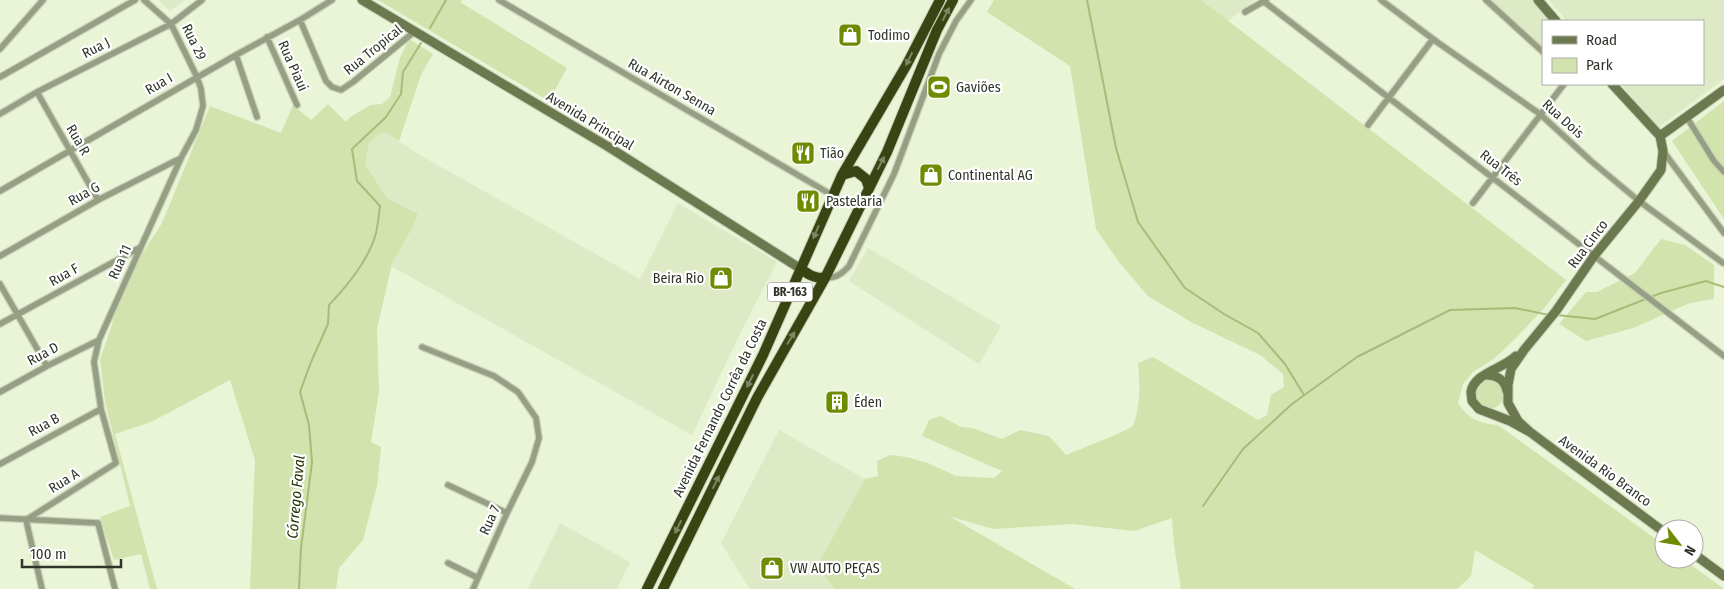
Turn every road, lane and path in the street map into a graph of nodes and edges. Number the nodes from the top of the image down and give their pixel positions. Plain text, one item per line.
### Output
1 (43, 0) edge
2 (135, 0) edge
3 (144, 0) edge
4 (202, 0) edge
5 (332, 0) edge
6 (362, 0) edge
7 (499, 0) edge
8 (940, 0) edge
9 (953, 0) edge
10 (971, 0) edge
11 (1264, 0) edge
12 (1381, 0) edge
13 (1486, 0) edge
14 (1538, 0) edge
15 (1245, 12) dead end
16 (300, 20) junction
17 (1555, 20) edge
18 (172, 24) junction
19 (414, 32) junction
20 (267, 37) junction
21 (1432, 39) junction
22 (0, 49) edge
23 (1542, 51) edge
24 (236, 55) junction
25 (197, 77) junction
26 (0, 78) edge
27 (1563, 85) edge
28 (1613, 85) edge
29 (1724, 90) edge
30 (37, 92) junction
31 (1389, 96) junction
32 (297, 105) dead end
33 (904, 112) junction
34 (0, 114) edge
35 (1540, 114) junction
36 (1686, 116) junction
37 (257, 117) dead end
38 (916, 117) junction
39 (1368, 125) dead end
40 (1660, 136) junction
41 (69, 151) junction
42 (1663, 151) junction
43 (181, 158) junction
44 (1724, 172) edge
45 (842, 175) junction
46 (1493, 177) junction
47 (869, 188) junction
48 (0, 191) edge
49 (832, 195) junction
50 (98, 200) junction
51 (1639, 201) junction
52 (1473, 203) dead end
53 (1724, 234) edge
54 (141, 247) junction
55 (0, 256) edge
56 (1594, 256) junction
57 (1723, 263) dead end
58 (801, 269) junction
59 (825, 278) junction
60 (0, 284) edge
61 (17, 314) junction
62 (0, 324) edge
63 (99, 340) junction
64 (422, 347) dead end
65 (1524, 350) junction
66 (1724, 356) edge
67 (47, 366) junction
68 (1479, 378) junction
69 (0, 392) edge
70 (1507, 394) junction
71 (101, 409) junction
72 (1488, 412) junction
73 (1530, 432) junction
74 (116, 463) joint
75 (0, 464) edge
76 (448, 485) dead end
77 (507, 513) junction
78 (0, 518) edge
79 (26, 520) junction
80 (1654, 525) edge
81 (1704, 561) edge
82 (448, 563) dead end
83 (1724, 576) edge
84 (478, 578) junction
85 (42, 589) edge
86 (114, 589) edge
87 (473, 589) edge
88 (648, 589) edge
89 (663, 589) edge

1 - 22 street
2 - 26 street
3 - 18 street, Rua 29
4 - 18 street, Rua J
5 - 16 street, Rua I
6 - 19 street, Avenida Principal
7 - 49 street, Rua Airton Senna
8 -> 45 highway, Avenida Fernando Corrêa da Costa / BR-163
33 -> 9 highway, Avenida Fernando Corrêa da Costa / BR-163
10 - 38 street
11 - 15 street
11 - 31 street, Rua Três
12 - 21 street, Rua Dois
13 - 23 street
14 - 17 street
16 - 19 street, Rua Tropical
16 - 20 street, Rua I
18 - 25 street, Rua 29
18 - 30 street, Rua J
19 - 58 street, Avenida Principal
20 - 24 street, Rua I
20 - 32 street, Rua Piaui
21 - 31 street
21 - 35 street, Rua Dois
24 - 25 street, Rua I
24 - 37 street
25 - 41 street, Rua I
25 - 43 street, Rua 11
27 - 35 street
28 - 40 street
29 - 36 street
30 - 34 street, Rua J
30 - 41 street, Rua R
31 - 39 street
31 - 46 street, Rua Três
33 - 38 street
47 -> 33 highway, Avenida Fernando Corrêa da Costa / BR-163
35 - 46 street
35 - 51 street, Rua Dois
36 - 40 street
36 - 44 street
38 - 59 street
40 - 42 street
41 - 48 street, Rua I
41 - 50 street, Rua R
42 - 51 street, Rua Cinco
42 - 53 street
43 - 50 street, Rua G
43 - 54 street, Rua 11
45 - 47 highway
45 - 49 highway, Avenida Fernando Corrêa da Costa / BR-163
46 - 52 street
46 - 56 street, Rua Três
47 - 59 highway, Avenida Fernando Corrêa da Costa / BR-163
49 -> 58 highway, Avenida Fernando Corrêa da Costa / BR-163
50 - 55 street, Rua G
51 - 56 street, Rua Cinco
51 - 57 street, Rua Dois
54 - 61 street, Rua F
54 - 63 street, Rua 11
56 - 65 street, Rua Cinco
56 - 66 street, Rua Três
58 - 59 highway
58 -> 88 highway, Avenida Fernando Corrêa da Costa / BR-163
89 -> 59 highway, Avenida Fernando Corrêa da Costa / BR-163
60 - 61 street
61 - 62 street, Rua F
61 - 67 street
63 - 67 street, Rua D
63 - 71 street, Rua 11
64 - 77 street, Rua 7
65 - 68 street
65 - 70 street
67 - 69 street, Rua D
68 - 70 street
68 - 72 street
70 - 72 street
70 - 73 street
71 - 74 street, Rua 11
71 - 75 street, Rua B
72 - 73 street
73 - 80 street, Avenida Rio Branco
74 - 79 street, Rua A
76 - 77 street
77 - 84 street, Rua 7
78 - 79 street
79 - 85 street
79 - 86 street
81 - 83 street
82 - 84 street
84 - 87 street, Rua 7

